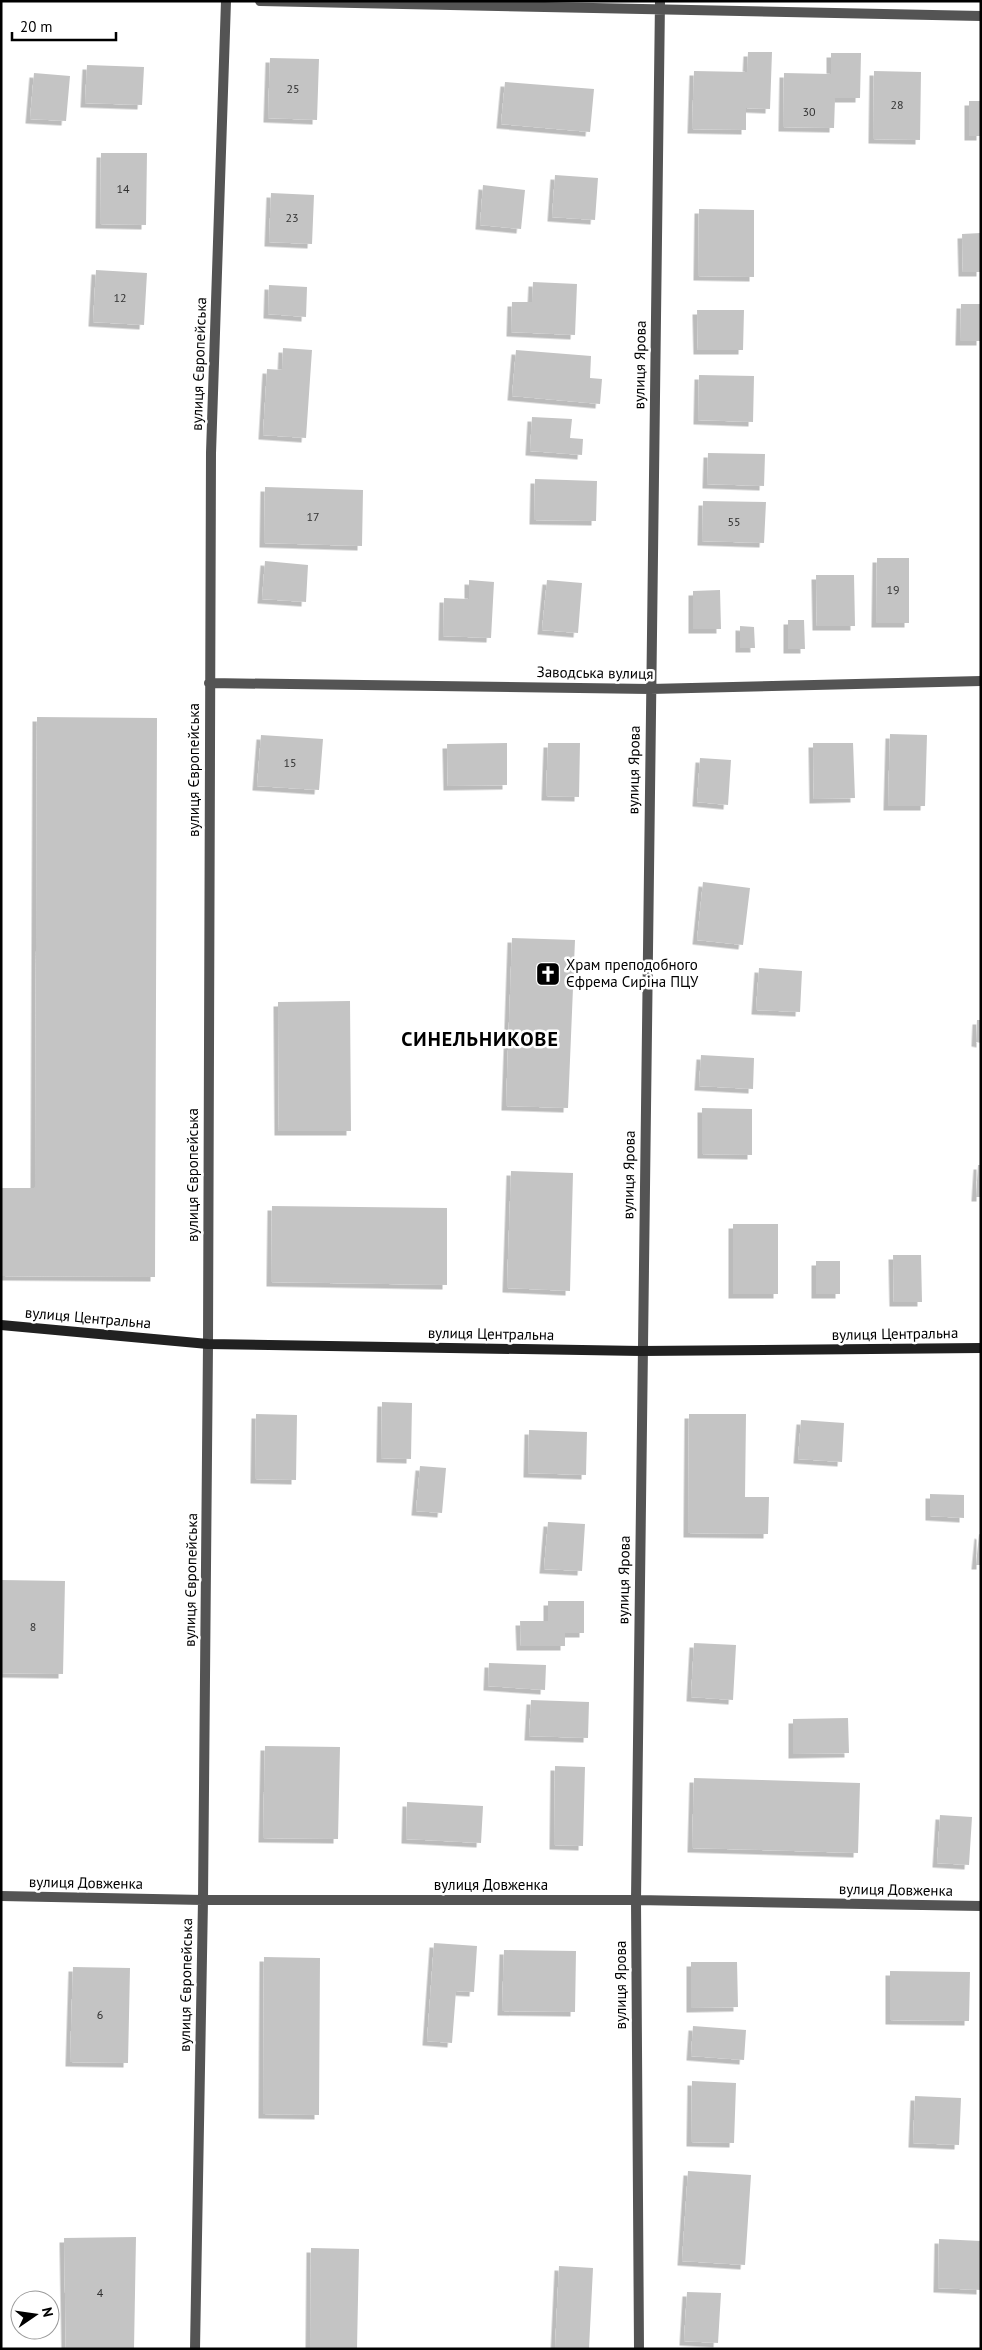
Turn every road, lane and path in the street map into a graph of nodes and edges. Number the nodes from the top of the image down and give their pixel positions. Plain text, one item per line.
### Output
1 (226, 1) edge
2 (260, 1) edge
3 (660, 6) edge
4 (981, 16) edge
5 (981, 680) edge
6 (209, 683) junction
7 (650, 689) junction
8 (1, 1325) edge
9 (208, 1344) junction
10 (981, 1348) edge
11 (641, 1351) junction
12 (1, 1896) edge
13 (202, 1900) junction
14 (636, 1900) junction
15 (981, 1906) edge
16 (195, 2349) edge
17 (639, 2349) edge

1 - 6 street, вулиця Європейська
2 - 3 street
3 - 4 street
3 - 7 street, вулиця Ярова
5 - 7 street, Заводська вулиця
6 - 7 street, Заводська вулиця
6 - 9 street, вулиця Європейська
7 - 11 street, вулиця Ярова
8 - 9 main road, вулиця Центральна
9 - 11 main road, вулиця Центральна
9 - 13 street, вулиця Європейська
10 - 11 main road, вулиця Центральна
11 - 14 street, вулиця Ярова
12 - 13 street, вулиця Довженка
13 - 14 street, вулиця Довженка
13 - 16 street, вулиця Європейська
14 - 15 street, вулиця Довженка
14 - 17 street, вулиця Ярова

